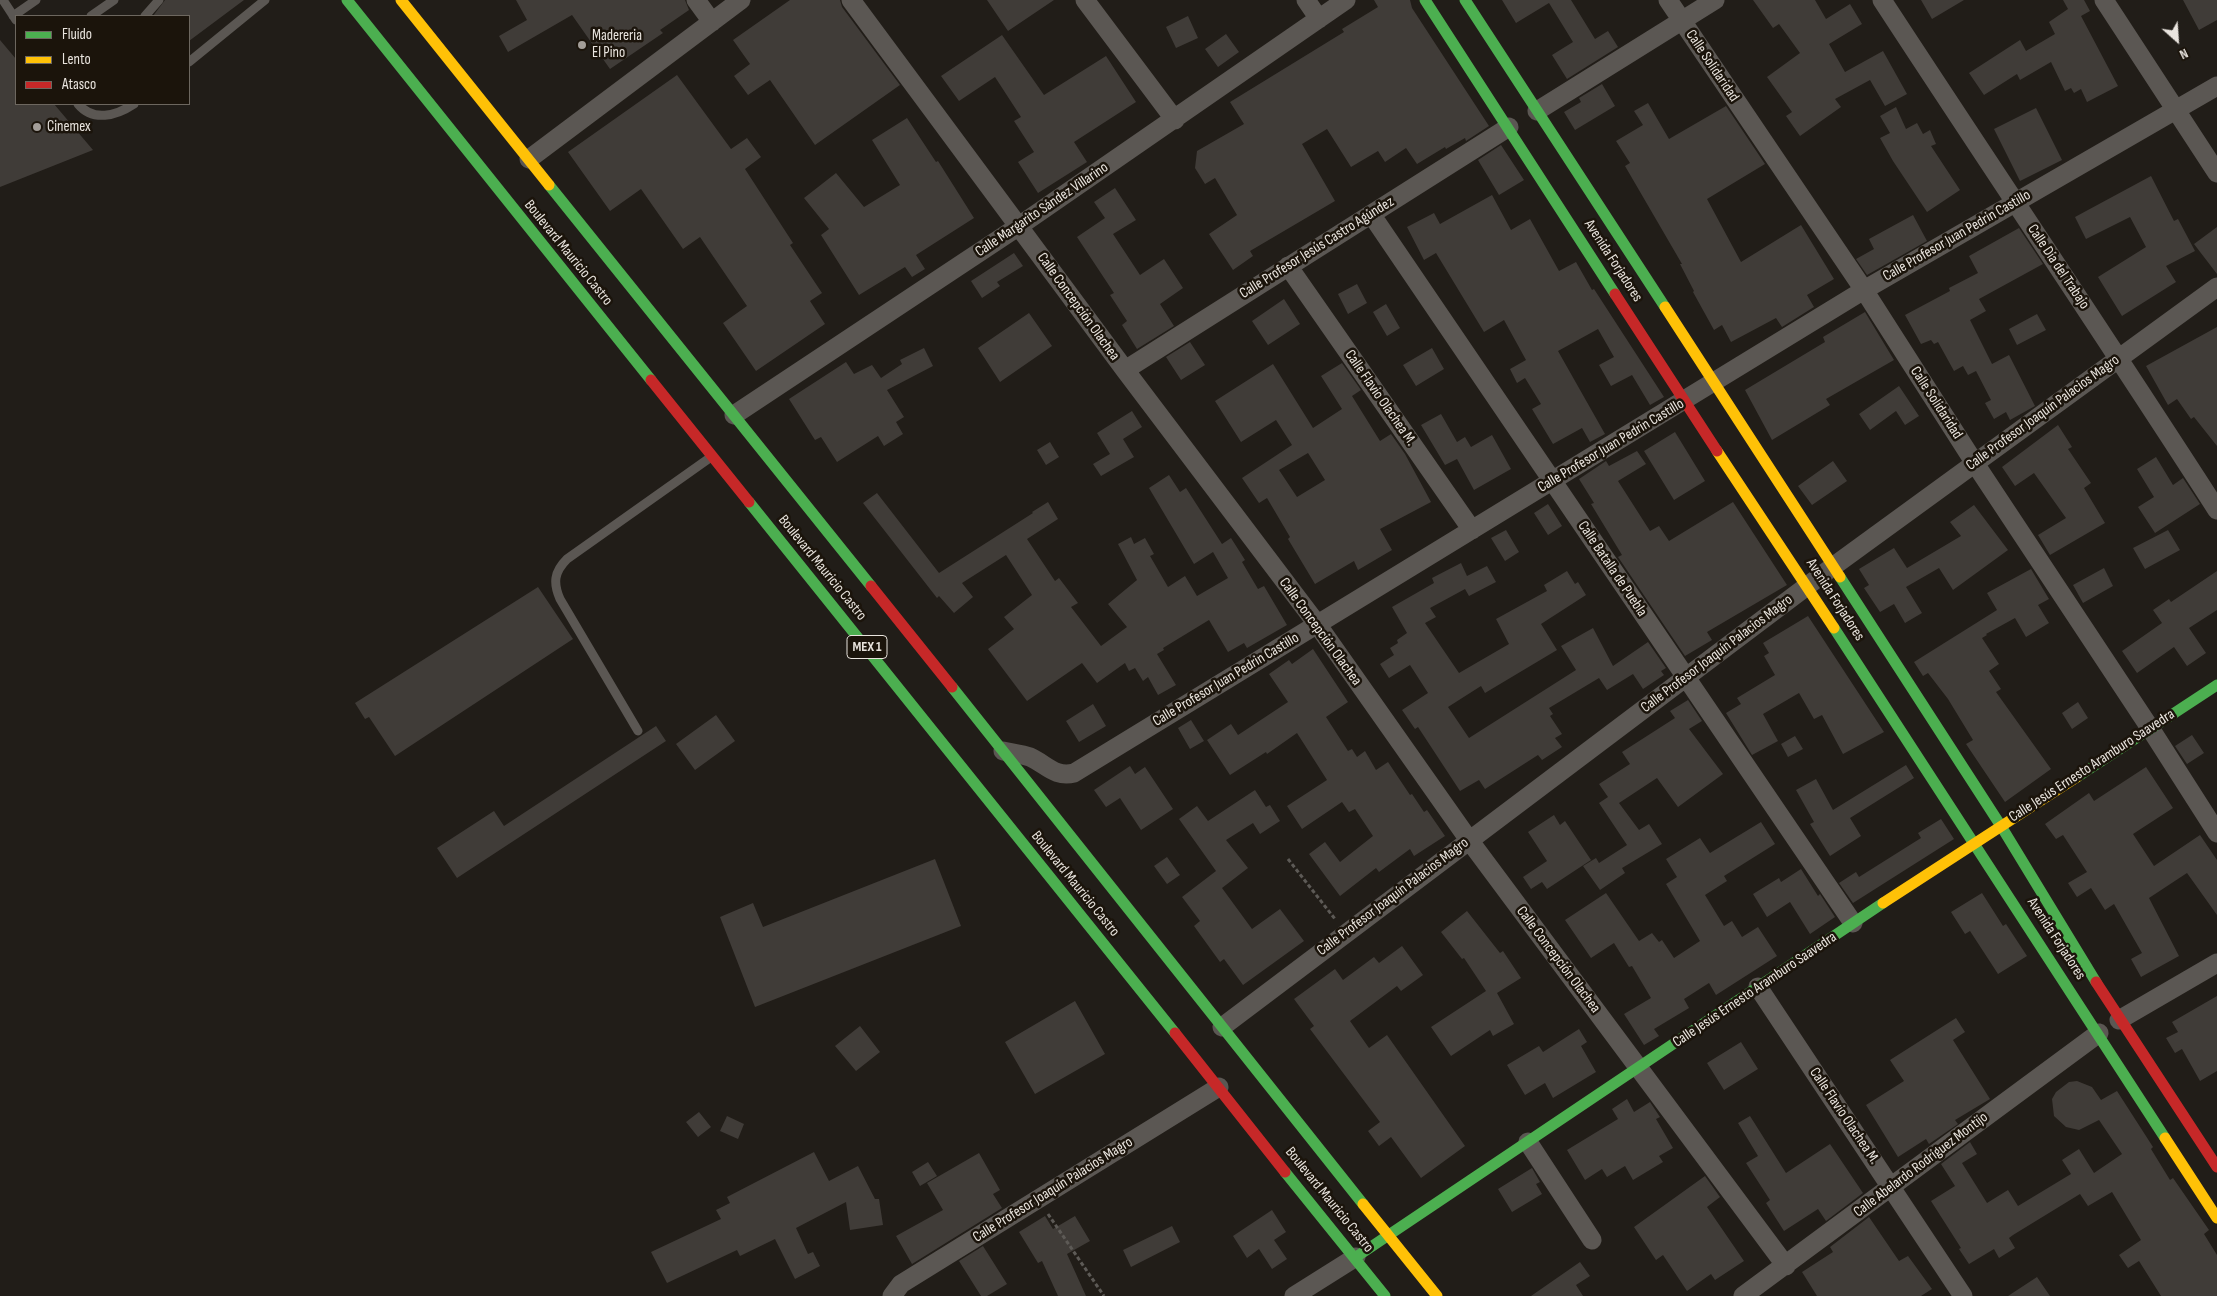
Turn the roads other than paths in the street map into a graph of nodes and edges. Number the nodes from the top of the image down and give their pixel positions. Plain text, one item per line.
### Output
1 (3, 0) edge
2 (36, 0) edge
3 (114, 0) edge
4 (159, 0) edge
5 (266, 0) edge
6 (347, 0) edge
7 (401, 0) edge
8 (696, 0) edge
9 (741, 0) edge
10 (851, 0) edge
11 (1086, 0) edge
12 (1306, 0) edge
13 (1346, 0) edge
14 (1425, 0) edge
15 (1465, 0) edge
16 (1668, 0) edge
17 (1715, 0) edge
18 (1882, 0) edge
19 (2104, 0) edge
20 (18, 15) edge
21 (92, 15) edge
22 (146, 15) edge
23 (15, 18) edge
24 (1319, 19) junction
25 (1681, 20) junction
26 (712, 22) junction
27 (190, 61) edge
28 (2217, 86) edge
29 (79, 105) edge
30 (132, 105) edge
31 (2176, 110) junction
32 (1537, 111) junction
33 (1175, 120) junction
34 (1508, 127) junction
35 (529, 159) junction
36 (2217, 173) edge
37 (2014, 203) junction
38 (1371, 214) junction
39 (1019, 226) junction
40 (1288, 266) junction
41 (2217, 287) edge
42 (1864, 290) junction
43 (2119, 358) junction
44 (1124, 370) junction
45 (1713, 384) junction
46 (1684, 401) junction
47 (734, 415) junction
48 (713, 456) junction
49 (1974, 462) junction
50 (1553, 481) junction
51 (2217, 510) edge
52 (1472, 530) junction
53 (1831, 568) junction
54 (1808, 586) junction
55 (1316, 624) junction
56 (1686, 677) junction
57 (2217, 685) edge
58 (2150, 728) junction
59 (638, 731) dead end
60 (1003, 751) junction
61 (2001, 826) junction
62 (2217, 833) edge
63 (1469, 840) junction
64 (1975, 843) junction
65 (1854, 923) junction
66 (2217, 963) edge
67 (1758, 987) junction
68 (2119, 1020) junction
69 (1222, 1027) junction
70 (2099, 1033) junction
71 (1638, 1068) junction
72 (1218, 1087) junction
73 (1528, 1142) junction
74 (2217, 1167) edge
75 (1891, 1188) junction
76 (2217, 1218) edge
77 (1388, 1236) junction
78 (1592, 1240) dead end
79 (1356, 1257) junction
80 (1786, 1266) junction
81 (892, 1296) edge
82 (1294, 1296) edge
83 (1385, 1296) edge
84 (1437, 1296) edge
85 (1743, 1296) edge
86 (1962, 1296) edge

1 - 23 lane
2 - 20 lane
3 - 21 lane
4 - 22 lane
5 - 27 lane
6 - 48 main road, Boulevard Mauricio Castro / MEX 1
7 - 35 main road, Boulevard Mauricio Castro / MEX 1
8 - 26 street
9 - 26 street
10 - 39 street, Calle Concepción Olachea
11 - 33 street
12 - 24 street
13 - 24 street, Calle Margarito Sández Villarino
14 - 34 main road, Avenida Forjadores
15 - 32 main road, Avenida Forjadores
16 - 25 street, Calle Solidaridad
17 - 25 street
18 - 37 street, Calle Día del Trabajo
19 - 31 street
24 - 33 street, Calle Margarito Sández Villarino
25 - 32 street
25 - 42 street, Calle Solidaridad
26 - 35 street
28 - 31 street, Calle Profesor Juan Pedrin Castillo
29 - 30 lane
31 - 36 street
31 - 37 street, Calle Profesor Juan Pedrin Castillo
32 - 45 main road, Avenida Forjadores
33 - 39 street, Calle Margarito Sández Villarino
34 - 38 street, Calle Profesor Jesús Castro Agúndez
34 - 46 main road, Avenida Forjadores
35 - 47 main road, Boulevard Mauricio Castro / MEX 1
37 - 42 street, Calle Profesor Juan Pedrin Castillo
37 - 43 street, Calle Día del Trabajo
38 - 40 street, Calle Profesor Jesús Castro Agúndez
38 - 50 street, Calle Batalla de Puebla
39 - 44 street, Calle Concepción Olachea
39 - 47 street, Calle Margarito Sández Villarino
40 - 44 street, Calle Profesor Jesús Castro Agúndez
40 - 52 street, Calle Flavio Olachea M.
41 - 43 street, Calle Profesor Joaquín Palacios Magro
42 - 45 street, Calle Profesor Juan Pedrin Castillo
42 - 49 street, Calle Solidaridad
43 - 49 street, Calle Profesor Joaquín Palacios Magro
43 - 51 street, Calle Día del Trabajo
44 - 55 street, Calle Concepción Olachea
45 - 46 street, Calle Profesor Juan Pedrin Castillo
45 - 53 main road, Avenida Forjadores
46 - 50 street, Calle Profesor Juan Pedrin Castillo
46 - 54 main road, Avenida Forjadores
47 - 60 main road, Boulevard Mauricio Castro / MEX 1
48 - 59 lane
48 - 72 main road, Boulevard Mauricio Castro / MEX 1
49 - 53 street, Calle Profesor Joaquín Palacios Magro
49 - 58 street, Calle Solidaridad
50 - 52 street, Calle Profesor Juan Pedrin Castillo
50 - 56 street, Calle Batalla de Puebla
52 - 55 street, Calle Profesor Juan Pedrin Castillo
53 - 54 street, Calle Profesor Joaquín Palacios Magro
53 - 61 main road, Avenida Forjadores
54 - 56 street, Calle Profesor Joaquín Palacios Magro
54 - 64 main road, Avenida Forjadores
55 - 60 street, Calle Profesor Juan Pedrin Castillo
55 - 63 street, Calle Concepción Olachea
56 - 63 street, Calle Profesor Joaquín Palacios Magro
56 - 65 street, Calle Batalla de Puebla
57 - 58 main road, Calle Jesús Ernesto Aramburo Saavedra
58 - 61 main road, Calle Jesús Ernesto Aramburo Saavedra
58 - 62 street, Calle Solidaridad
60 - 69 main road, Boulevard Mauricio Castro / MEX 1
61 - 64 main road, Calle Jesús Ernesto Aramburo Saavedra
61 - 68 main road, Avenida Forjadores
63 - 69 street, Calle Profesor Joaquín Palacios Magro
63 - 71 street, Calle Concepción Olachea
64 - 65 main road, Calle Jesús Ernesto Aramburo Saavedra
64 - 70 main road, Avenida Forjadores
65 - 67 main road, Calle Jesús Ernesto Aramburo Saavedra
66 - 68 street
67 - 71 main road, Calle Jesús Ernesto Aramburo Saavedra
67 - 75 street, Calle Flavio Olachea M.
68 - 74 main road, Avenida Forjadores
69 - 77 main road, Boulevard Mauricio Castro / MEX 1
70 - 75 street, Calle Abelardo Rodríguez Montijo
70 - 76 main road, Avenida Forjadores
71 - 73 main road, Calle Jesús Ernesto Aramburo Saavedra
71 - 80 street, Calle Concepción Olachea
72 - 79 main road, Boulevard Mauricio Castro / MEX 1
72 - 81 street, Calle Profesor Joaquín Palacios Magro
73 - 77 main road, Calle Jesús Ernesto Aramburo Saavedra
73 - 78 street
75 - 80 street, Calle Abelardo Rodríguez Montijo
75 - 86 street, Calle Flavio Olachea M.
77 - 79 main road, Calle Jesús Ernesto Aramburo Saavedra
77 - 84 main road, Boulevard Mauricio Castro / MEX 1
79 - 82 street, Calle Jesús Ernesto Aramburo Saavedra
79 - 83 main road, Boulevard Mauricio Castro / MEX 1
80 - 85 street, Calle Abelardo Rodríguez Montijo

